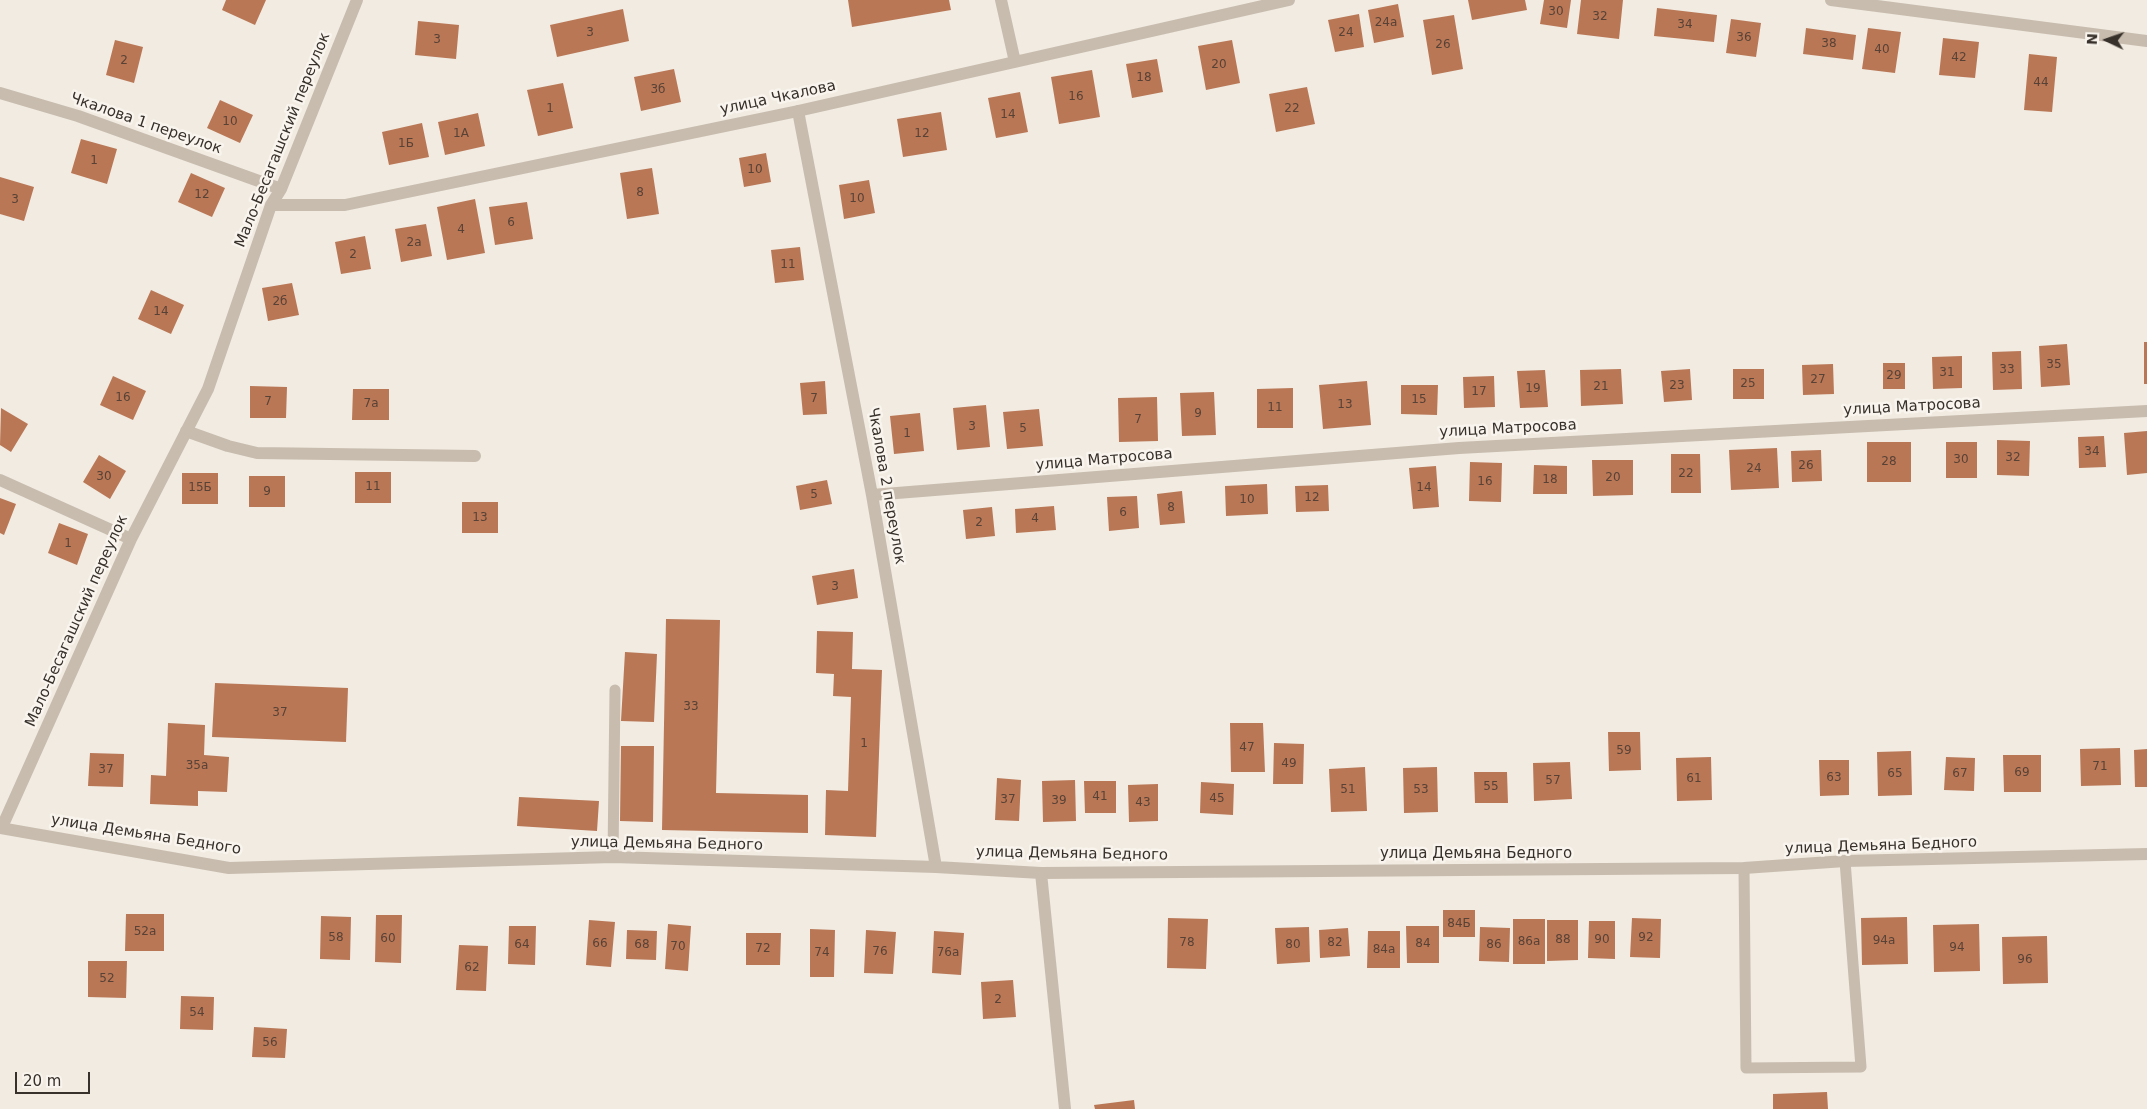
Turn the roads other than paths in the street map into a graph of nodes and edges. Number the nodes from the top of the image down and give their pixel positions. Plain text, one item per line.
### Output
1 (357, 0) edge
2 (1001, 0) edge
3 (1289, 0) edge
4 (1831, 0) edge
5 (2147, 41) edge
6 (1015, 62) junction
7 (0, 93) edge
8 (798, 111) junction
9 (281, 189) junction
10 (271, 205) junction
11 (2147, 411) edge
12 (186, 431) junction
13 (475, 456) dead end
14 (0, 480) edge
15 (872, 495) junction
16 (131, 539) junction
17 (615, 690) dead end
18 (1, 828) edge
19 (2147, 854) edge
20 (613, 857) junction
21 (1845, 861) junction
22 (936, 867) junction
23 (1744, 868) junction
24 (1041, 873) junction
25 (1065, 1109) edge

1 - 9 street, Мало-Бесагашский переулок
2 - 6 street
3 - 6 street, улица Чкалова
4 - 5 street
6 - 8 street, улица Чкалова
7 - 9 street, Чкалова 1 переулок
8 - 10 street, улица Чкалова
8 - 15 street, Чкалова 2 переулок
9 - 10 street, Мало-Бесагашский переулок
10 - 12 street, Мало-Бесагашский переулок
11 - 15 street, улица Матросова
12 - 13 street
12 - 16 street, Мало-Бесагашский переулок
14 - 16 street
15 - 22 street, Чкалова 2 переулок
16 - 18 street, Мало-Бесагашский переулок
17 - 20 lane
18 - 20 street, улица Демьяна Бедного
19 - 21 street, улица Демьяна Бедного
20 - 22 street, улица Демьяна Бедного
21 - 23 street, улица Демьяна Бедного
21 - 23 lane
22 - 24 street, улица Демьяна Бедного
23 - 24 street, улица Демьяна Бедного
24 - 25 street

